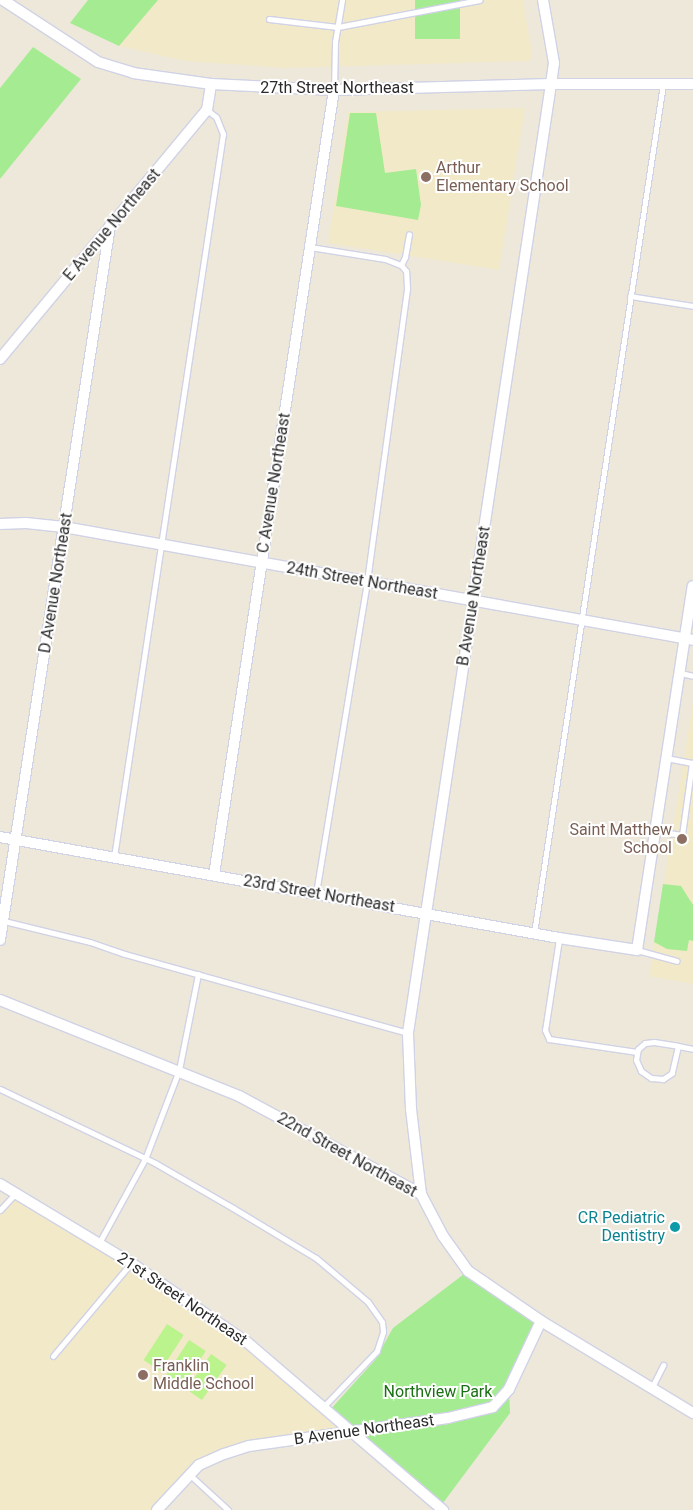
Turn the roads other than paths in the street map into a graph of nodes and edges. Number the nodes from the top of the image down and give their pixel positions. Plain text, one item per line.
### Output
1 (3, 0) edge
2 (342, 0) edge
3 (479, 0) edge
4 (543, 0) edge
5 (269, 19) dead end
6 (338, 28) junction
7 (211, 84) junction
8 (552, 84) junction
9 (663, 84) junction
10 (693, 84) edge
11 (334, 90) junction
12 (206, 110) junction
13 (110, 226) junction
14 (409, 234) dead end
15 (310, 247) junction
16 (400, 265) junction
17 (630, 296) junction
18 (693, 306) edge
19 (0, 359) edge
20 (0, 524) edge
21 (64, 527) junction
22 (161, 545) junction
23 (261, 563) junction
24 (367, 581) junction
25 (693, 586) edge
26 (473, 600) junction
27 (581, 620) junction
28 (689, 639) edge
29 (681, 674) junction
30 (693, 676) edge
31 (667, 758) junction
32 (655, 831) junction
33 (0, 837) edge
34 (16, 840) junction
35 (114, 857) junction
36 (214, 875) junction
37 (316, 893) junction
38 (425, 913) junction
39 (4, 921) junction
40 (534, 933) junction
41 (560, 938) junction
42 (0, 940) edge
43 (637, 950) junction
44 (677, 961) dead end
45 (198, 974) junction
46 (0, 1000) edge
47 (408, 1033) junction
48 (678, 1046) junction
49 (693, 1049) edge
50 (637, 1052) junction
51 (178, 1070) junction
52 (0, 1089) edge
53 (145, 1159) junction
54 (0, 1184) edge
55 (16, 1193) junction
56 (421, 1194) junction
57 (0, 1210) edge
58 (99, 1243) junction
59 (131, 1263) junction
60 (541, 1321) junction
61 (53, 1356) dead end
62 (663, 1365) dead end
63 (651, 1389) junction
64 (324, 1406) junction
65 (693, 1413) edge
66 (350, 1431) junction
67 (190, 1475) junction
68 (440, 1509) edge
69 (157, 1510) edge
70 (228, 1510) edge

1 - 7 street, 27th Street Northeast
2 - 6 lane
3 - 6 lane
4 - 8 street, B Avenue Northeast
5 - 6 lane
6 - 11 lane
7 - 11 street, 27th Street Northeast
7 - 12 street, E Avenue Northeast
8 - 9 street, 27th Street Northeast
8 - 11 street, 27th Street Northeast
8 - 26 street, B Avenue Northeast
9 - 10 street, 27th Street Northeast
9 - 17 lane
11 - 15 street, C Avenue Northeast
12 - 13 street, E Avenue Northeast
12 - 22 lane
13 - 19 street, E Avenue Northeast
13 - 21 street, D Avenue Northeast
14 - 16 lane
15 - 16 lane
15 - 23 street, C Avenue Northeast
16 - 24 lane
17 - 18 lane
17 - 27 lane
20 - 21 street, 24th Street Northeast
21 - 22 street, 24th Street Northeast
21 - 34 street, D Avenue Northeast
22 - 23 street, 24th Street Northeast
22 - 35 lane
23 - 24 street, 24th Street Northeast
23 - 36 street, C Avenue Northeast
24 - 26 street, 24th Street Northeast
24 - 37 lane
25 - 28 street
26 - 27 street, 24th Street Northeast
26 - 38 street, B Avenue Northeast
27 - 28 street, 24th Street Northeast
27 - 40 lane
28 - 29 street
29 - 30 lane
29 - 31 street
31 - 32 street
31 - 32 lane
32 - 43 street
33 - 34 street, 23rd Street Northeast
34 - 35 street, 23rd Street Northeast
34 - 39 street, D Avenue Northeast
35 - 36 street, 23rd Street Northeast
36 - 37 street, 23rd Street Northeast
37 - 38 street, 23rd Street Northeast
38 - 40 street, 23rd Street Northeast
38 - 47 street, B Avenue Northeast
39 - 42 street, D Avenue Northeast
39 - 45 lane
40 - 41 street, 23rd Street Northeast
41 - 43 street, 23rd Street Northeast
41 - 50 lane
43 - 44 lane
45 - 47 lane
45 - 51 lane
46 - 51 street, 22nd Street Northeast
47 - 56 street, B Avenue Northeast
48 - 49 lane
48 - 50 lane
48 - 50 lane
51 - 53 lane
51 - 56 street, 22nd Street Northeast
52 - 53 lane
53 - 58 lane
53 - 64 lane
54 - 55 street, 21st Street Northeast
55 - 57 lane
55 - 58 street, 21st Street Northeast
56 - 60 street, 22nd Street Northeast
58 - 59 street, 21st Street Northeast
59 - 61 lane
59 - 64 street, 21st Street Northeast
60 - 63 street, 22nd Street Northeast
60 - 66 street, B Avenue Northeast
62 - 63 lane
63 - 65 street, 22nd Street Northeast
64 - 66 street, 21st Street Northeast
66 - 67 street, B Avenue Northeast
66 - 68 street, 21st Street Northeast
67 - 69 street, B Avenue Northeast
67 - 70 lane

